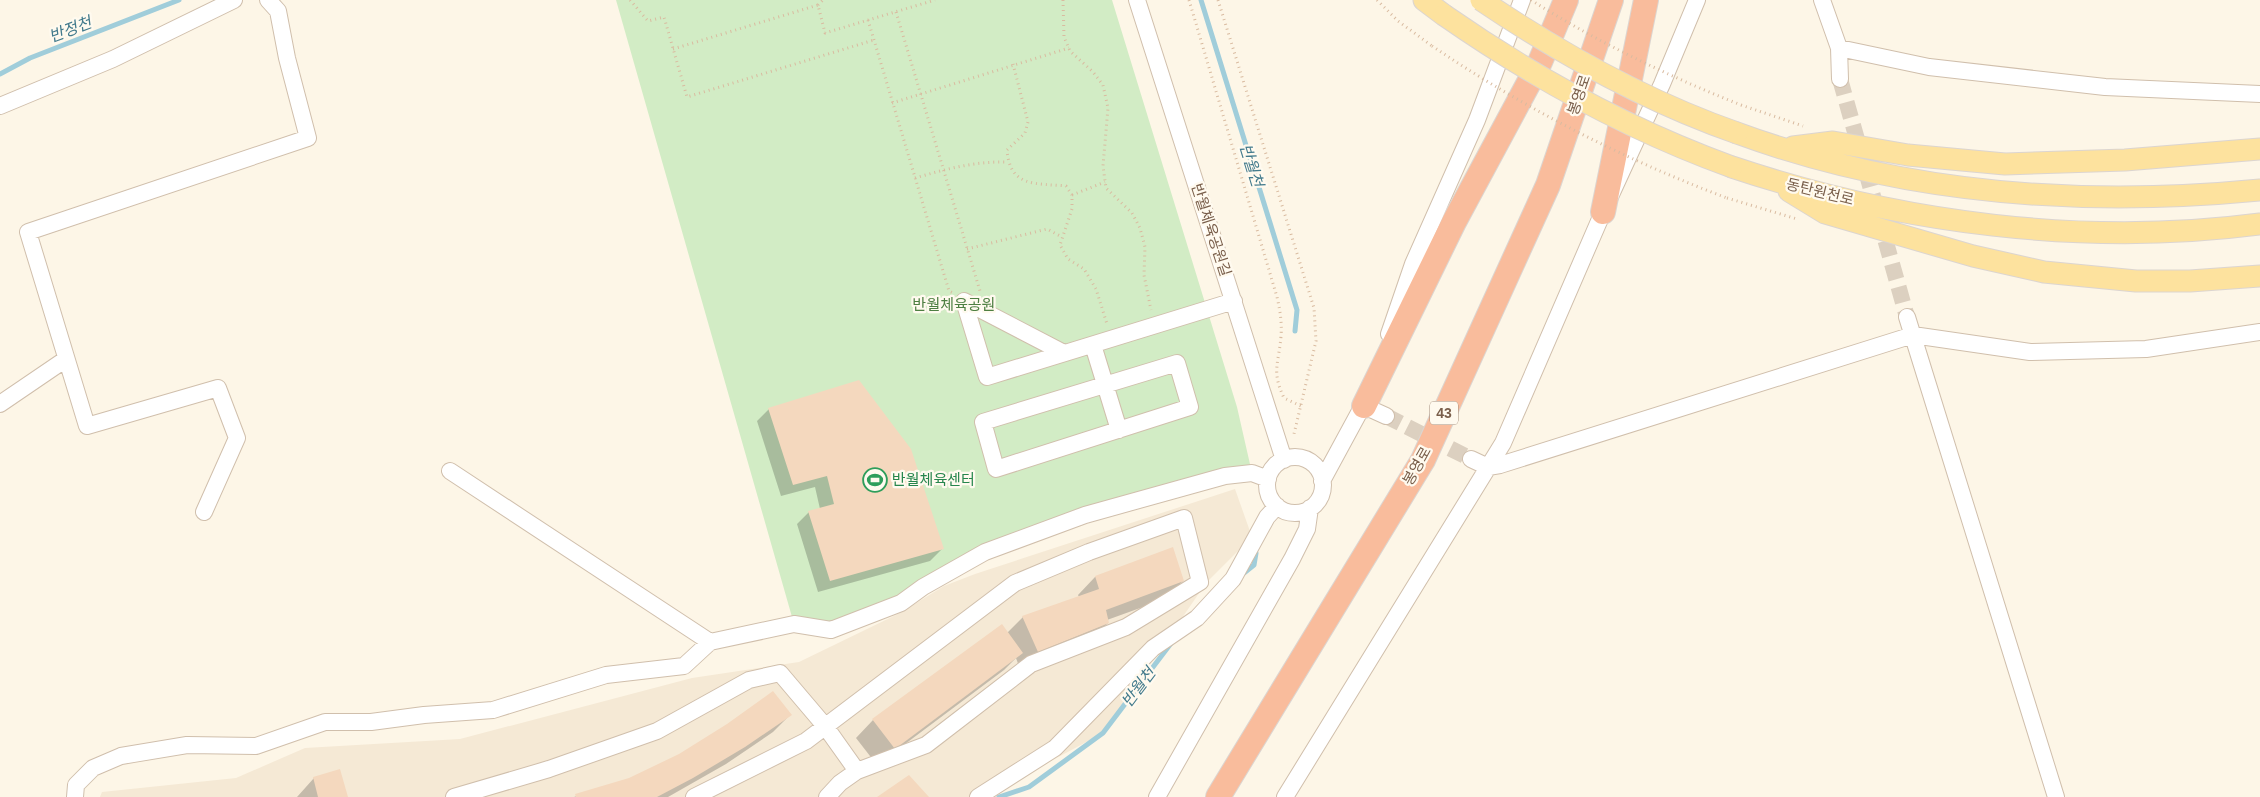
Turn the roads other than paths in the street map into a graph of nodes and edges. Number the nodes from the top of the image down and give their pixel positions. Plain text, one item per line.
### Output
1 (234, 0) edge
2 (268, 0) edge
3 (1137, 0) edge
4 (1424, 0) edge
5 (1481, 0) edge
6 (1522, 0) edge
7 (1566, 0) edge
8 (1611, 0) edge
9 (1646, 0) edge
10 (1697, 0) edge
11 (1822, 0) edge
12 (1839, 48) junction
13 (1840, 79) tunnel mouth
14 (2260, 94) edge
15 (0, 106) edge
16 (1779, 148) junction
17 (2260, 149) edge
18 (1770, 179) junction
19 (2260, 190) edge
20 (1603, 212) junction
21 (2260, 224) edge
22 (2260, 276) edge
23 (1234, 301) junction
24 (1907, 317) tunnel mouth
25 (2260, 332) edge
26 (1913, 335) junction
27 (1093, 345) junction
28 (1064, 354) junction
29 (66, 359) junction
30 (1105, 384) junction
31 (0, 404) edge
32 (1364, 406) junction
33 (1386, 416) tunnel mouth
34 (1119, 430) junction
35 (1471, 459) tunnel mouth
36 (1284, 460) junction
37 (1488, 467) junction
38 (450, 471) dead end
39 (1268, 479) junction
40 (1322, 480) junction
41 (1277, 506) junction
42 (1310, 508) junction
43 (204, 512) dead end
44 (710, 642) junction
45 (825, 726) junction
46 (857, 771) junction
47 (75, 797) edge
48 (454, 797) edge
49 (694, 797) edge
50 (828, 797) edge
51 (978, 797) edge
52 (1157, 797) edge
53 (1218, 797) edge
54 (1285, 797) edge
55 (2056, 797) edge

1 - 15 street
2 - 29 street
3 - 23 street, 반월체육공원길
4 - 18 main road, 동탄원천로, bridge
5 - 16 main road, bridge
6 - 32 street
7 - 32 highway
8 - 53 highway, 봉영로 / 43
9 - 20 highway
10 - 20 street
11 - 12 street
12 - 13 street
12 - 14 street
16 - 17 main road
16 - 19 main road
18 - 21 main road, 동탄원천로
18 - 22 main road
20 - 37 street
23 - 27 street
23 - 36 street, 반월체육공원길
24 - 26 street
25 - 26 street
26 - 37 street
26 - 55 street
27 - 28 street
27 - 30 street
28 - 28 street
29 - 31 street
29 - 43 street
30 - 34 street
30 - 34 street
30 - 34 street
32 - 33 street
32 - 40 street
35 - 37 street
36 - 39 street
36 - 40 street
37 - 54 street
38 - 44 street
39 - 41 street
39 - 44 street
40 - 42 street
41 - 42 street
41 - 51 street
42 - 52 street
44 - 47 street
45 - 46 street
45 - 46 street
45 - 48 street
45 - 49 street
46 - 50 street

